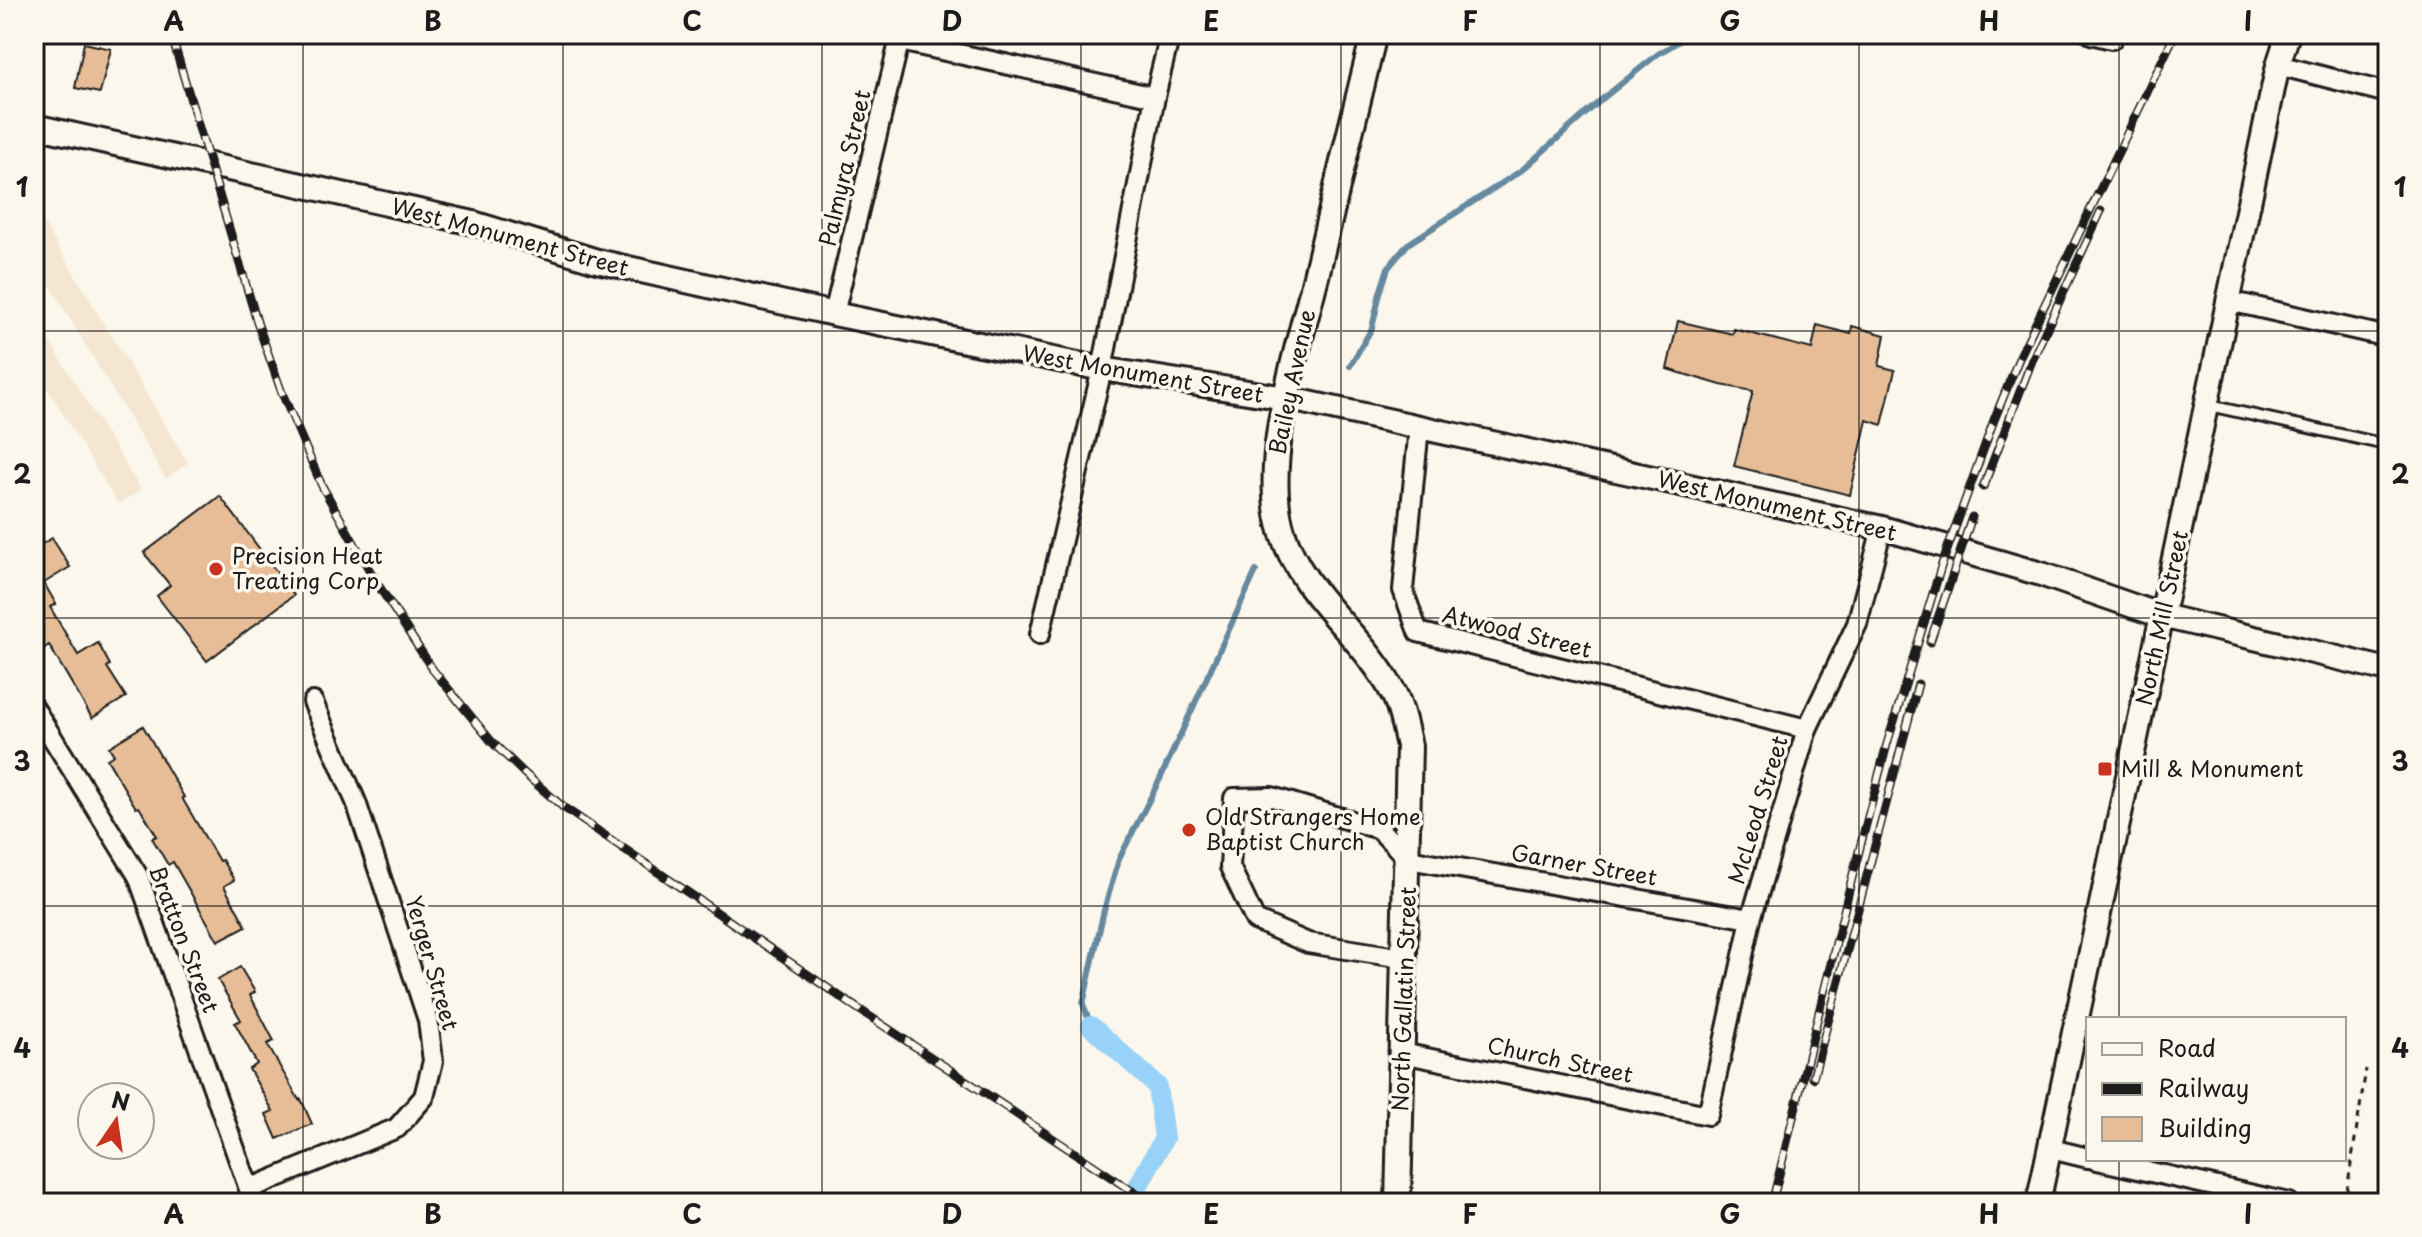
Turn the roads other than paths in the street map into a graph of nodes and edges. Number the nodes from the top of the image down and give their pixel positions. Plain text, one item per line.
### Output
1 (1170, 34) edge
2 (1374, 34) edge
3 (2091, 34) edge
4 (2288, 34) edge
5 (901, 37) edge
6 (2112, 39) dead end
7 (2278, 65) junction
8 (2388, 93) edge
9 (1155, 97) junction
10 (34, 126) edge
11 (2229, 301) junction
12 (834, 314) junction
13 (2388, 337) edge
14 (1102, 369) junction
15 (1286, 398) junction
16 (2207, 405) junction
17 (1419, 427) junction
18 (2388, 445) edge
19 (1882, 528) junction
20 (2162, 616) junction
21 (1040, 634) dead end
22 (2388, 670) edge
23 (313, 702) dead end
24 (34, 708) edge
25 (1807, 729) junction
26 (1409, 746) joint
27 (1408, 859) junction
28 (1751, 919) junction
29 (1403, 958) junction
30 (1402, 1053) junction
31 (1708, 1115) joint
32 (2051, 1149) junction
33 (2086, 1157) edge
34 (2104, 1161) edge
35 (251, 1196) edge
36 (1398, 1203) edge
37 (2038, 1203) edge
38 (2289, 1203) edge

1 - 9 street
2 - 15 main road, Bailey Avenue
3 - 6 street
4 - 7 street, North Mill Street
5 - 9 street
5 - 12 street, Palmyra Street
7 - 8 street
7 - 11 street, North Mill Street
9 - 14 street
10 - 12 street, West Monument Street
11 - 13 street
11 - 16 street, North Mill Street
12 - 14 street, West Monument Street
14 - 15 street, West Monument Street
14 - 21 street
15 - 17 street, West Monument Street
15 - 26 main road, Bailey Avenue
16 - 18 lane
16 - 20 street, North Mill Street
17 - 19 street, West Monument Street
17 - 25 street, Atwood Street
19 - 20 street, West Monument Street
19 - 25 street, McLeod Street
20 - 22 street, West Monument Street
20 - 32 street, North Mill Street
23 - 35 street, Yerger Street
24 - 35 street, Bratton Street
25 - 28 street, McLeod Street
26 - 27 main road, North Gallatin Street
27 - 28 street, Garner Street
27 - 29 main road, North Gallatin Street
27 - 29 street
28 - 31 street, McLeod Street
29 - 30 main road, North Gallatin Street
30 - 31 street, Church Street
30 - 36 main road, North Gallatin Street
32 - 33 street
32 - 37 street, North Mill Street
34 - 38 street

